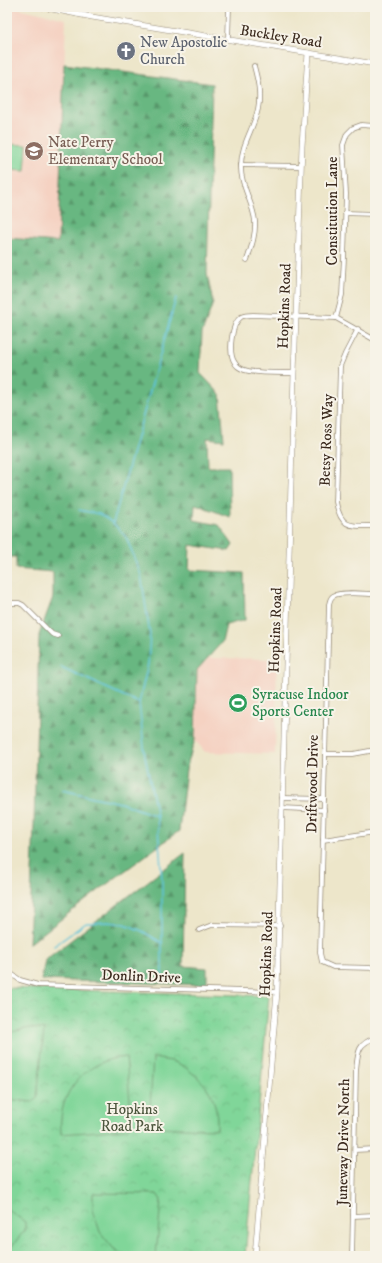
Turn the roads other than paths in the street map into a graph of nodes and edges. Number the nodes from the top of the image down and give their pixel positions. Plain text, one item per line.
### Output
1 (42, 7) edge
2 (77, 7) edge
3 (229, 7) edge
4 (77, 14) junction
5 (228, 39) junction
6 (308, 53) junction
7 (375, 64) edge
8 (254, 66) dead end
9 (375, 126) edge
10 (241, 165) junction
11 (301, 166) junction
12 (345, 213) junction
13 (375, 214) edge
14 (246, 260) dead end
15 (296, 316) junction
16 (336, 318) junction
17 (358, 329) junction
18 (375, 340) edge
19 (294, 373) junction
20 (375, 526) edge
21 (375, 594) edge
22 (7, 603) edge
23 (58, 636) dead end
24 (375, 750) edge
25 (325, 754) junction
26 (282, 798) junction
27 (324, 799) junction
28 (282, 808) junction
29 (324, 810) junction
30 (375, 832) edge
31 (323, 840) junction
32 (280, 926) junction
33 (199, 930) dead end
34 (375, 968) edge
35 (8, 974) edge
36 (277, 992) junction
37 (375, 1038) edge
38 (375, 1149) edge
39 (355, 1150) junction
40 (375, 1215) edge
41 (353, 1216) junction
42 (255, 1256) edge
43 (352, 1256) edge

1 - 4 street, Buckley Road
2 - 4 street
3 - 5 street
4 - 5 street, Buckley Road
5 - 6 street, Buckley Road
6 - 7 street, Buckley Road
6 - 11 street, Hopkins Road
8 - 10 street
9 - 12 street, Constitution Lane
10 - 11 street
10 - 14 street
11 - 15 street, Hopkins Road
12 - 13 street
12 - 16 street, Constitution Lane
15 - 16 street
15 - 19 street, Hopkins Road
15 - 19 street
16 - 17 street
17 - 18 street
17 - 20 street, Betsy Ross Way
19 - 26 street, Hopkins Road
21 - 25 street, Driftwood Drive
22 - 23 street
24 - 25 street
25 - 27 street, Driftwood Drive
26 - 27 street
26 - 28 street, Hopkins Road
27 - 29 street, Driftwood Drive
28 - 29 street
28 - 32 street, Hopkins Road
29 - 31 street, Driftwood Drive
30 - 31 street
31 - 34 street, Driftwood Drive
32 - 33 street
32 - 36 street, Hopkins Road
35 - 36 street, Donlin Drive
36 - 42 street, Hopkins Road
37 - 39 street, Juneway Drive North
38 - 39 street
39 - 41 street, Juneway Drive North
40 - 41 street
41 - 43 street, Juneway Drive North

